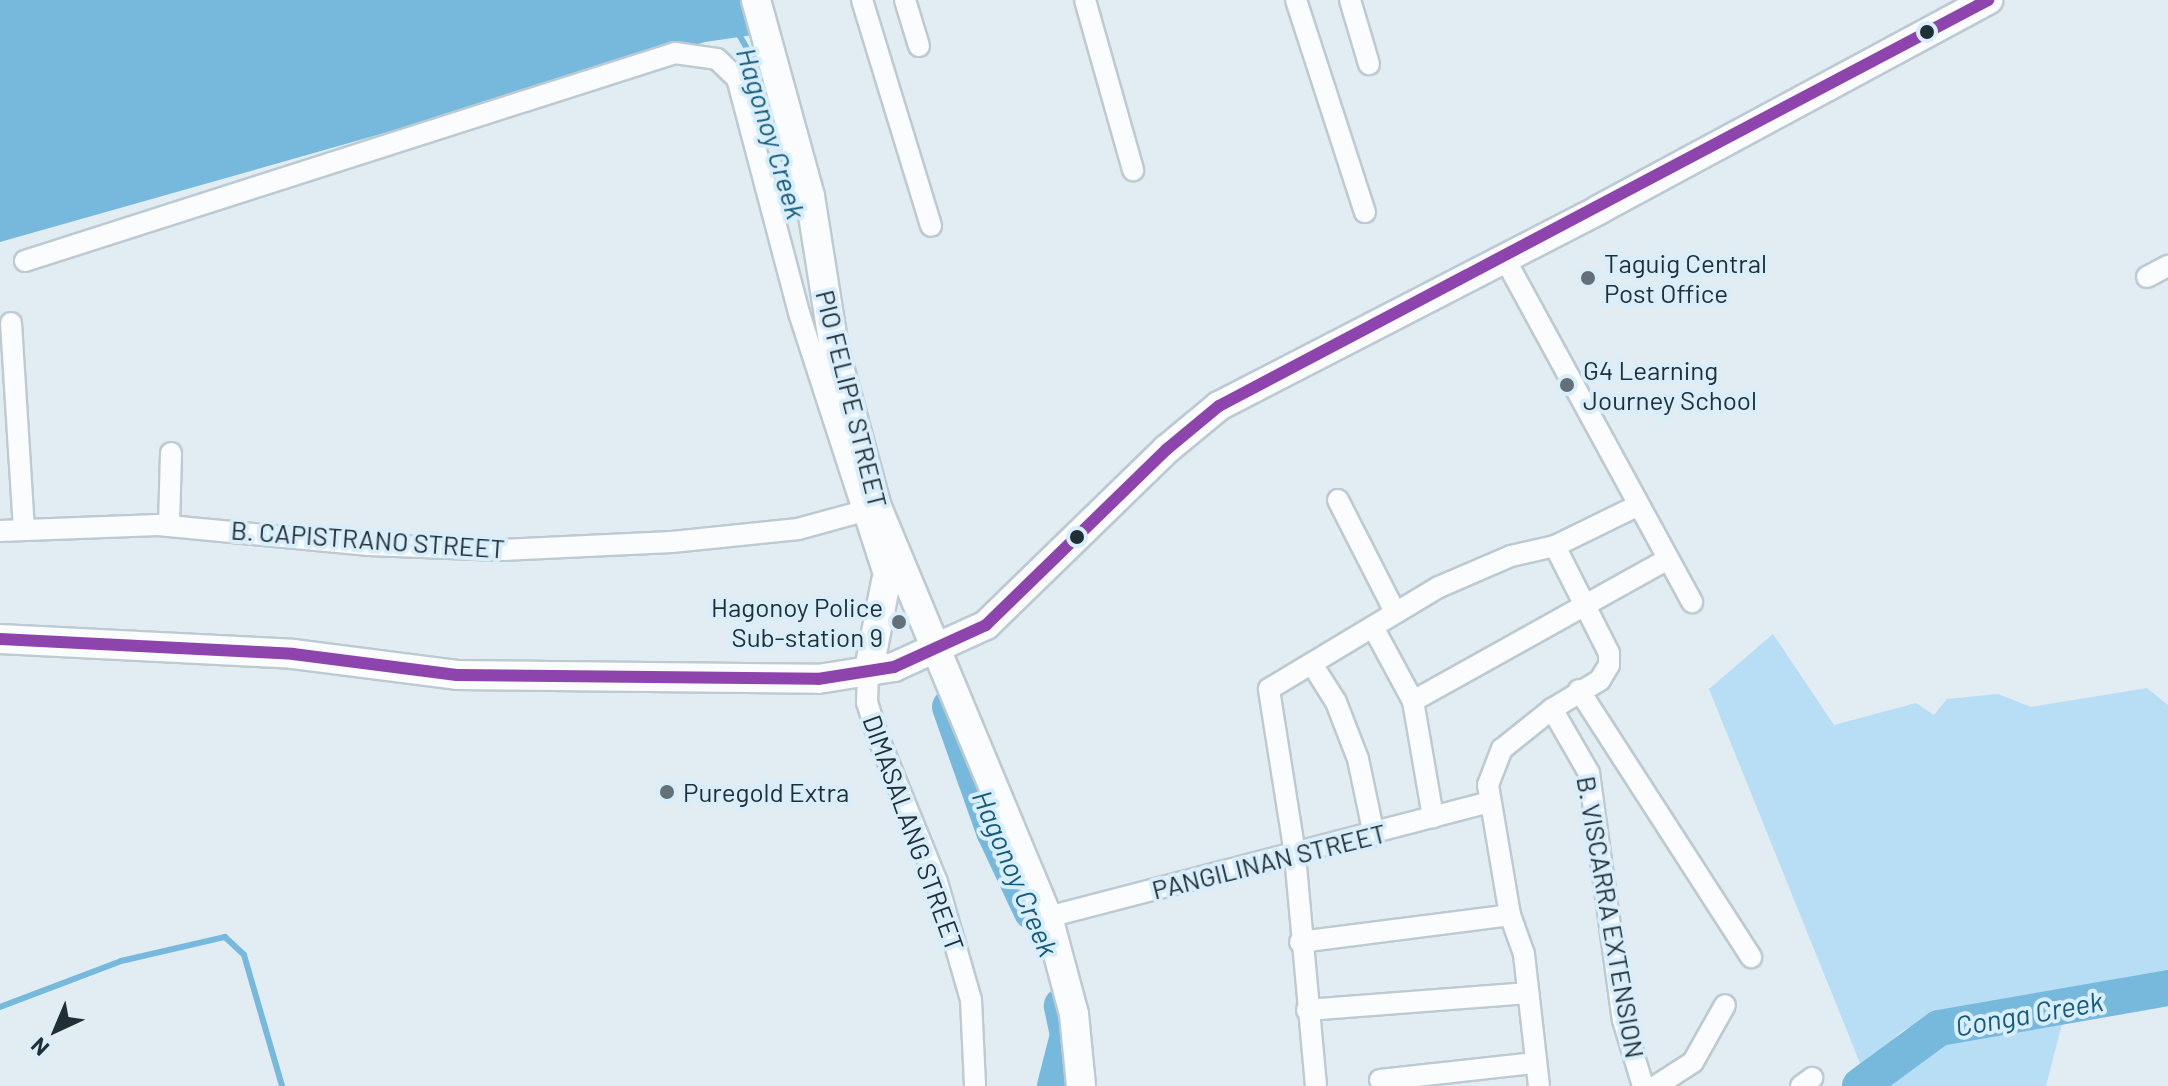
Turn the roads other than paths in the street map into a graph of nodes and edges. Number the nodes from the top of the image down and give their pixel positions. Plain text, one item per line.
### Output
1 (756, 0) edge
2 (862, 0) edge
3 (905, 0) edge
4 (1085, 0) edge
5 (1296, 0) edge
6 (1350, 0) edge
7 (1988, 0) edge
8 (919, 46) dead end
9 (1369, 64) dead end
10 (1133, 170) dead end
11 (790, 201) junction
12 (1365, 212) dead end
13 (931, 226) dead end
14 (1505, 259) junction
15 (25, 261) dead end
16 (2168, 266) edge
17 (2147, 277) dead end
18 (11, 323) dead end
19 (171, 453) dead end
20 (1338, 500) dead end
21 (1637, 506) junction
22 (870, 510) junction
23 (169, 525) junction
24 (24, 530) junction
25 (0, 531) edge
26 (1555, 546) junction
27 (1665, 561) junction
28 (886, 581) joint
29 (1692, 602) dead end
30 (1585, 608) junction
31 (1395, 612) junction
32 (1373, 627) junction
33 (973, 634) junction
34 (0, 639) edge
35 (904, 662) junction
36 (1312, 664) junction
37 (1579, 690) junction
38 (1413, 701) junction
39 (959, 708) junction
40 (1552, 709) junction
41 (1488, 802) junction
42 (1433, 817) junction
43 (1374, 835) junction
44 (1295, 854) junction
45 (1510, 915) junction
46 (1048, 917) junction
47 (1300, 942) junction
48 (1751, 957) dead end
49 (1528, 993) junction
50 (1725, 1005) dead end
51 (1307, 1010) junction
52 (1535, 1063) junction
53 (1380, 1080) dead end
54 (975, 1086) edge
55 (1081, 1086) edge
56 (1316, 1086) edge
57 (1539, 1086) edge
58 (1643, 1086) edge
59 (1656, 1086) edge

1 - 11 main road, PIO FELIPE STREET
2 - 13 street
3 - 8 street
4 - 10 street
5 - 12 street
6 - 9 street
7 - 14 main road
11 - 15 street
11 - 22 main road, PIO FELIPE STREET
14 - 21 street
14 - 33 main road
16 - 17 street
18 - 24 street
19 - 23 street
20 - 31 street
21 - 26 street
21 - 27 street
22 - 23 street, B. CAPISTRANO STREET
22 - 28 street
22 - 35 main road, PIO FELIPE STREET
23 - 24 street, B. CAPISTRANO STREET
24 - 25 street, B. CAPISTRANO STREET
26 - 30 street
26 - 31 street
27 - 29 street
27 - 30 street
28 - 35 main road
30 - 37 street
30 - 38 street
31 - 32 street
32 - 36 street
32 - 38 street
33 - 35 main road
33 - 39 main road
34 - 35 main road
35 - 39 main road, PIO FELIPE STREET
35 - 54 street, DIMASALANG STREET
36 - 43 street
36 - 44 street
37 - 40 street
37 - 48 street
38 - 42 street
39 - 46 main road, PIO FELIPE STREET
40 - 41 street
40 - 58 street, B. VISCARRA EXTENSION
41 - 42 street, PANGILINAN STREET
41 - 45 street
42 - 43 street, PANGILINAN STREET
43 - 44 street, PANGILINAN STREET
44 - 46 street, PANGILINAN STREET
44 - 47 street
45 - 47 street
45 - 49 street
46 - 55 main road, PIO FELIPE STREET
47 - 51 street
49 - 51 street
49 - 52 street
50 - 59 street
51 - 56 street
52 - 53 street
52 - 57 street

